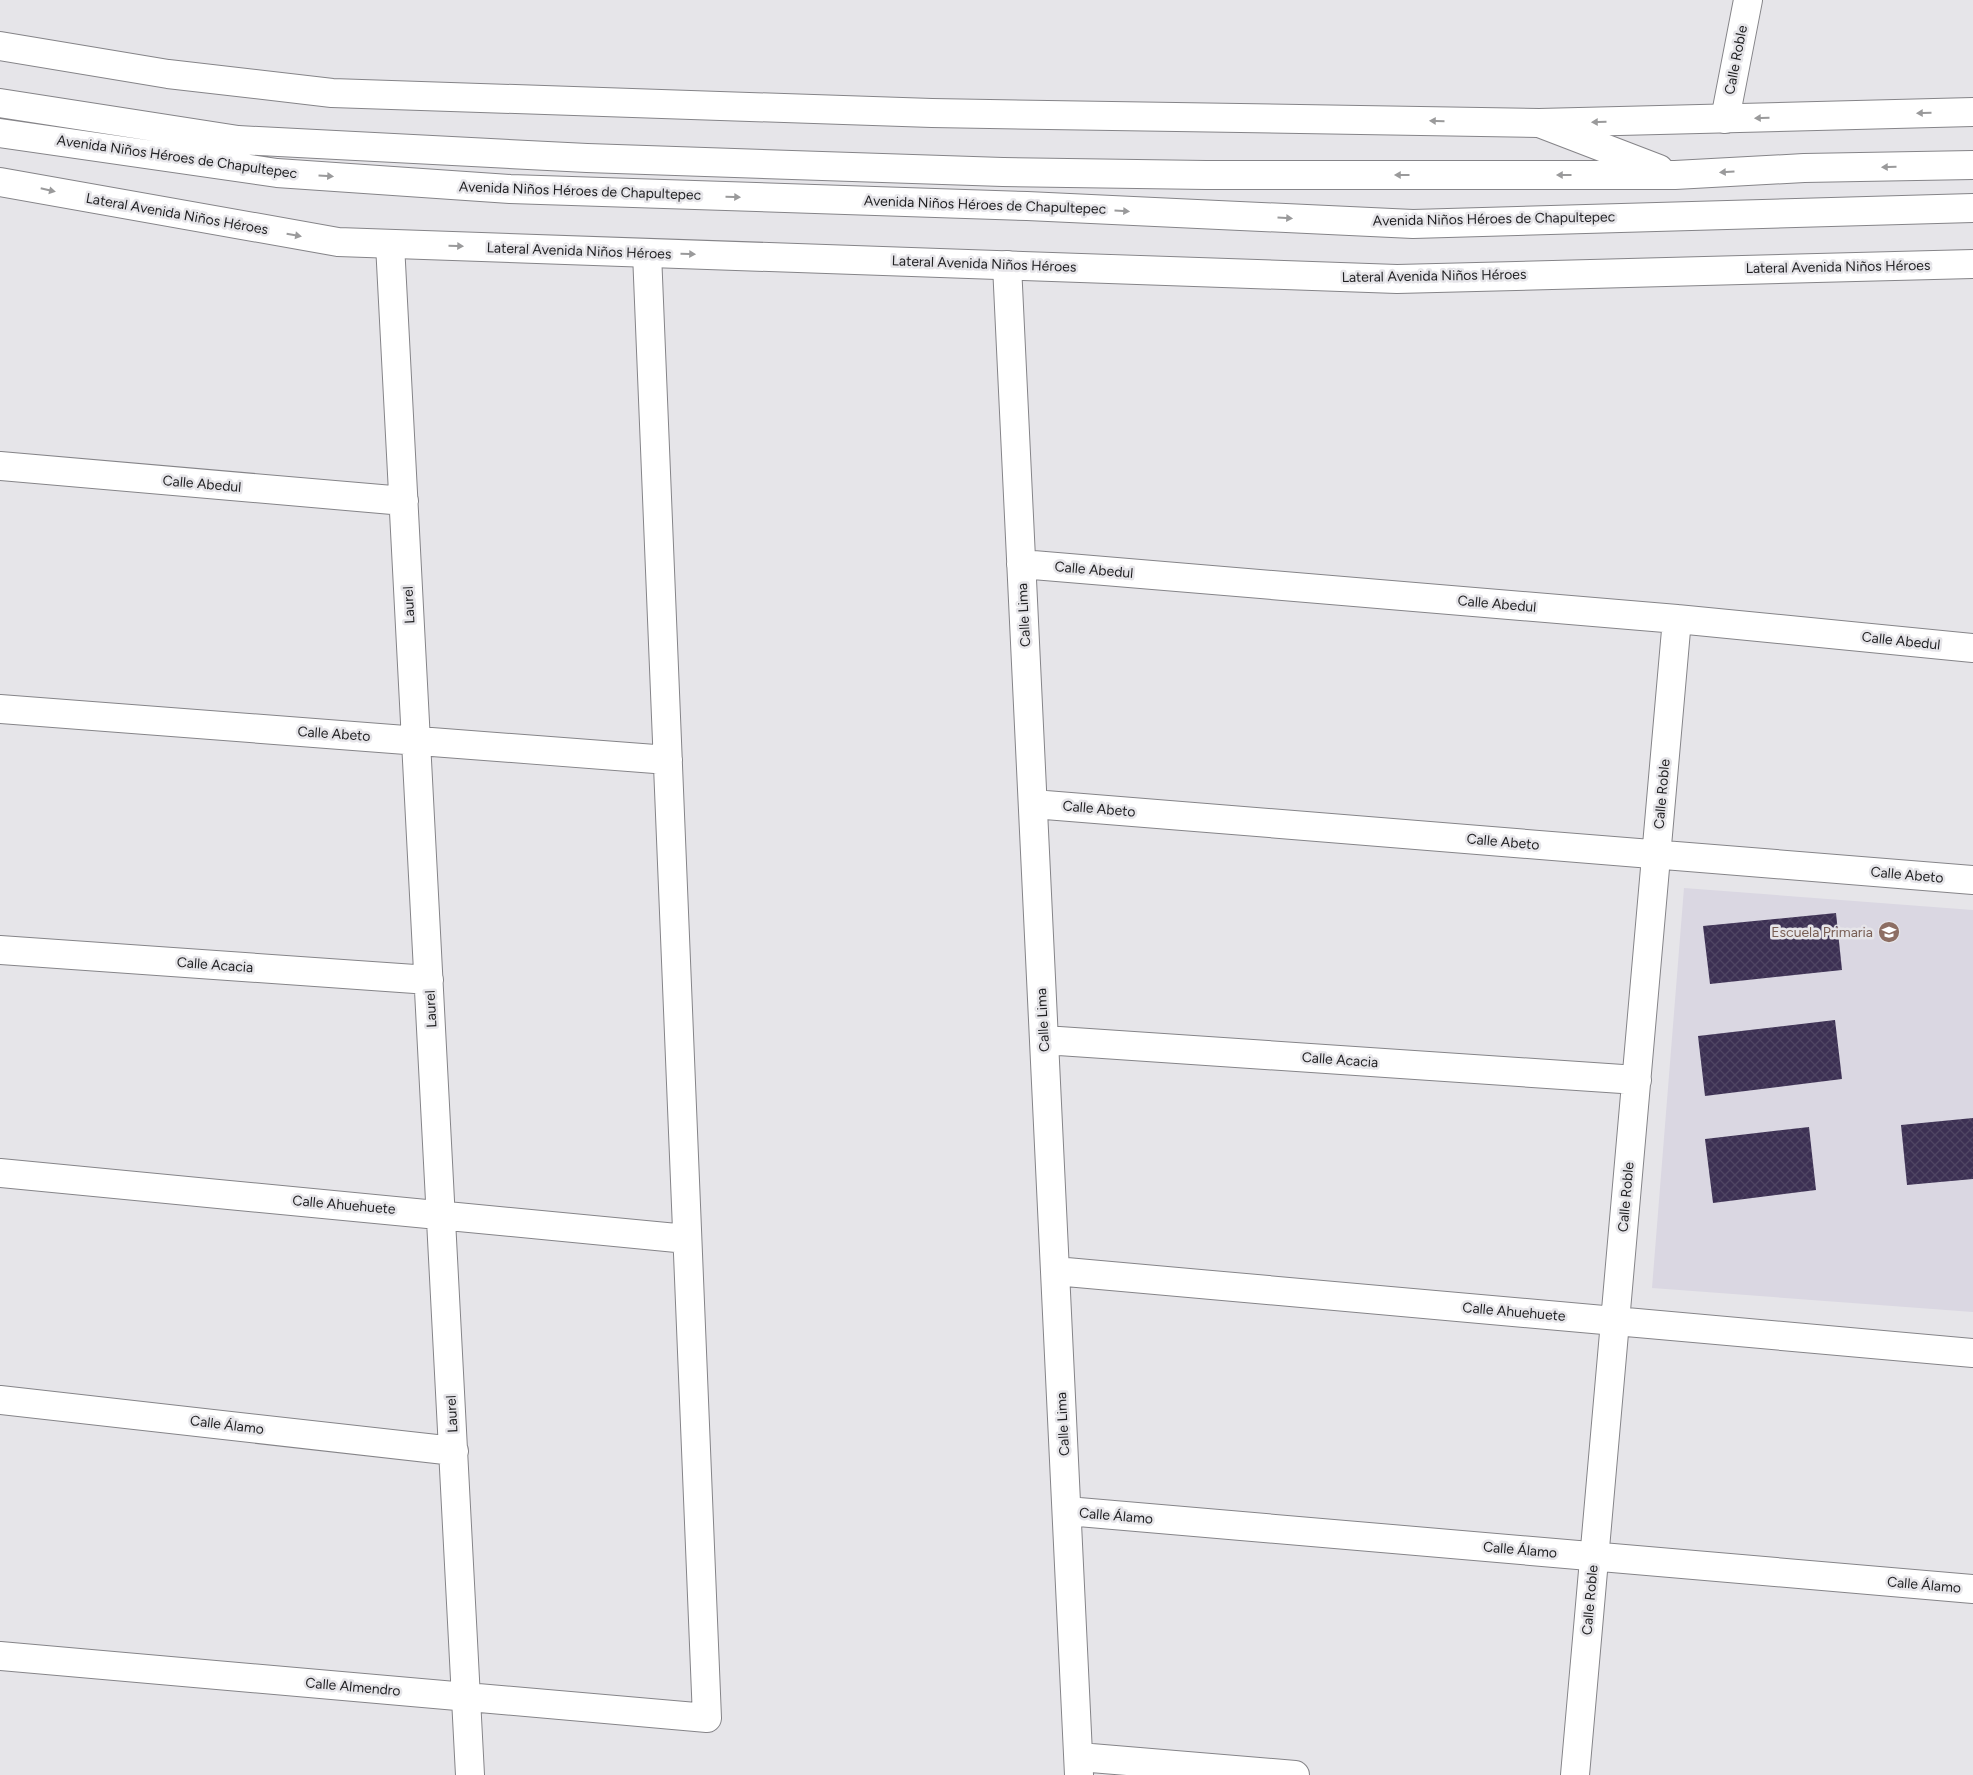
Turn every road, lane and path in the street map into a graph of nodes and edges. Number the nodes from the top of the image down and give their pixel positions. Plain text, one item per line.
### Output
1 (1748, 0) edge
2 (0, 46) edge
3 (0, 104) edge
4 (1973, 112) edge
5 (1724, 119) junction
6 (1539, 123) junction
7 (0, 132) edge
8 (1973, 165) edge
9 (1675, 175) junction
10 (0, 182) edge
11 (1973, 208) edge
12 (390, 244) junction
13 (648, 253) junction
14 (1007, 264) junction
15 (1973, 264) edge
16 (0, 466) edge
17 (404, 501) junction
18 (1021, 564) junction
19 (1677, 619) junction
20 (1973, 648) edge
21 (0, 709) edge
22 (417, 740) junction
23 (668, 760) junction
24 (1033, 804) junction
25 (1656, 854) junction
26 (1973, 880) edge
27 (0, 950) edge
28 (429, 980) junction
29 (1044, 1040) junction
30 (1637, 1080) junction
31 (0, 1173) edge
32 (441, 1215) junction
33 (687, 1238) junction
34 (1055, 1272) junction
35 (1615, 1321) junction
36 (1973, 1353) edge
37 (0, 1400) edge
38 (454, 1451) junction
39 (1067, 1512) junction
40 (1594, 1556) junction
41 (1973, 1589) edge
42 (0, 1656) edge
43 (466, 1697) junction
44 (1079, 1766) edge
45 (470, 1775) edge
46 (1295, 1775) edge
47 (1575, 1775) edge

1 - 5 street, Calle Roble
6 -> 2 street
9 -> 3 street, Avenida Niños Héroes de Chapultepec
4 -> 5 street
5 -> 6 street
6 - 9 street
7 -> 11 street, Avenida Niños Héroes de Chapultepec
8 -> 9 street, Avenida Niños Héroes de Chapultepec
10 -> 12 street, Lateral Avenida Niños Héroes
12 -> 13 street, Lateral Avenida Niños Héroes
12 - 17 street, Laurel
13 -> 14 street, Lateral Avenida Niños Héroes
13 - 23 street
14 - 15 street, Lateral Avenida Niños Héroes
14 - 18 street, Calle Lima
16 - 17 street, Calle Abedul
17 - 22 street, Laurel
18 - 19 street, Calle Abedul
18 - 24 street, Calle Lima
19 - 20 street, Calle Abedul
19 - 25 street, Calle Roble
21 - 22 street, Calle Abeto
22 - 23 street, Calle Abeto
22 - 28 street, Laurel
23 - 33 street
24 - 25 street, Calle Abeto
24 - 29 street, Calle Lima
25 - 26 street, Calle Abeto
25 - 30 street, Calle Roble
27 - 28 street, Calle Acacia
28 - 32 street, Laurel
29 - 30 street, Calle Acacia
29 - 34 street, Calle Lima
30 - 35 street, Calle Roble
31 - 32 street, Calle Ahuehuete
32 - 33 street, Calle Ahuehuete
32 - 38 street, Laurel
33 - 43 street, Calle Almendro
34 - 35 street, Calle Ahuehuete
34 - 39 street, Calle Lima
35 - 36 street, Calle Ahuehuete
35 - 40 street, Calle Roble
37 - 38 street, Calle Álamo
38 - 43 street, Laurel
39 - 40 street, Calle Álamo
39 - 44 street, Calle Lima
40 - 41 street, Calle Álamo
40 - 47 street, Calle Roble
42 - 43 street, Calle Almendro
43 - 45 street, Laurel
44 - 46 street

